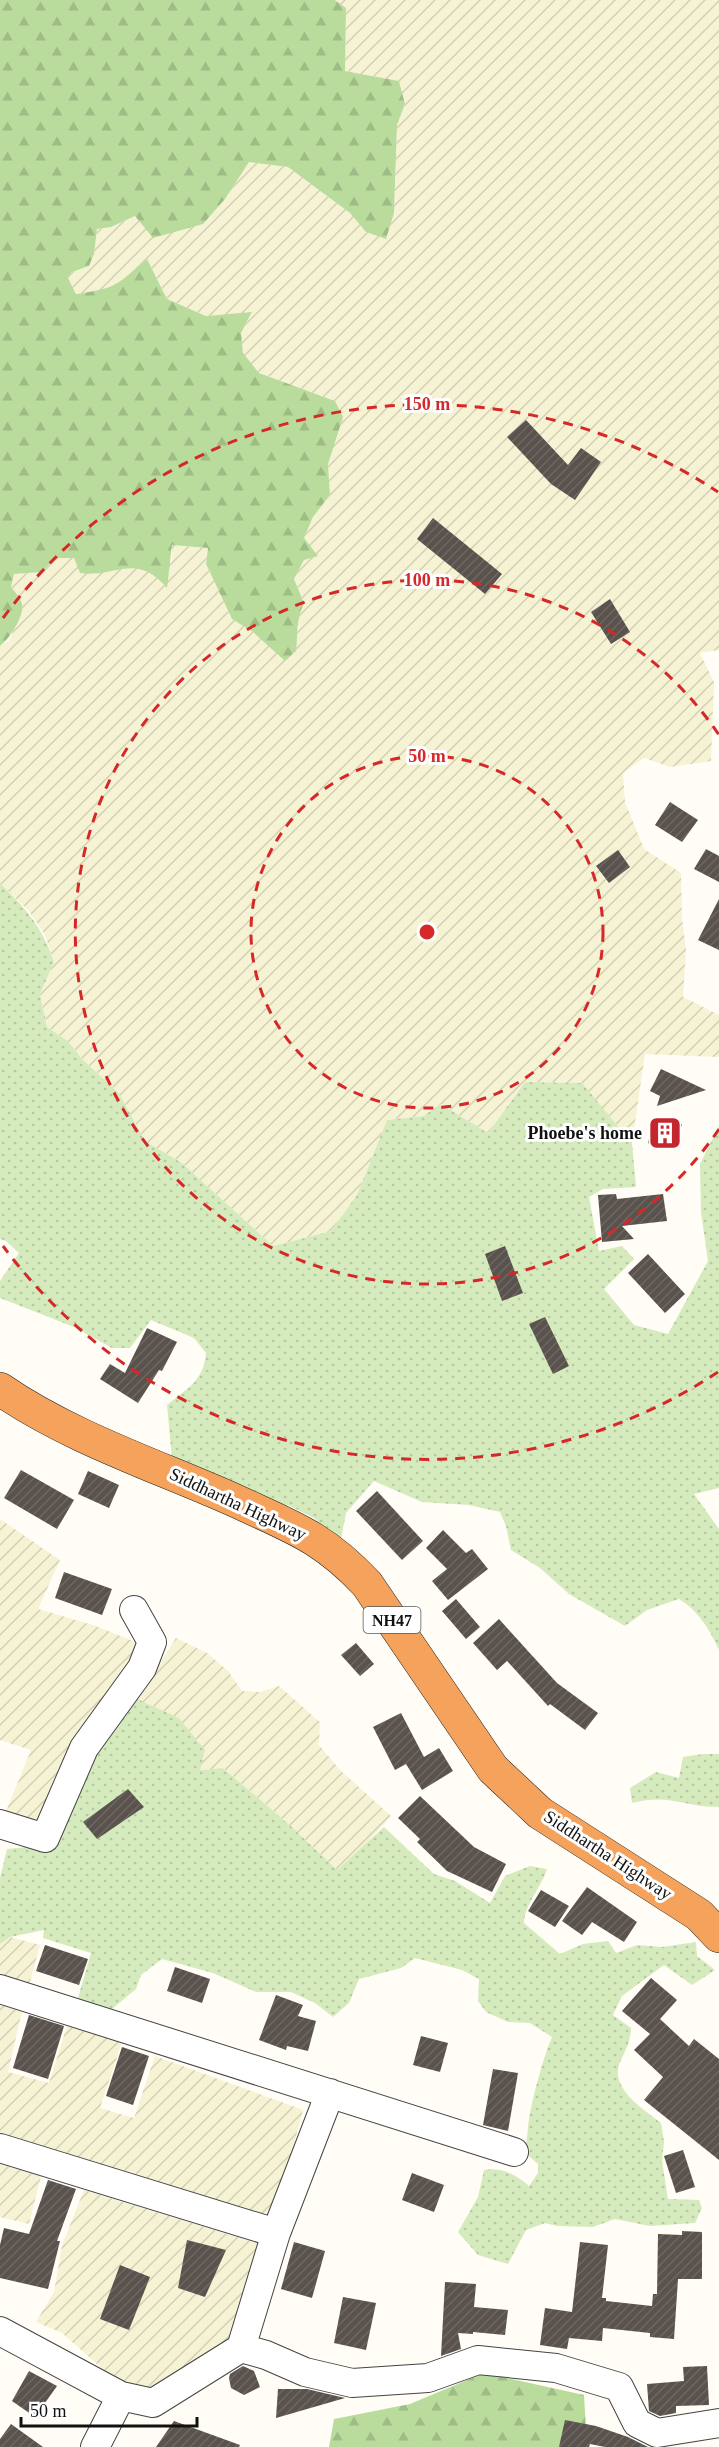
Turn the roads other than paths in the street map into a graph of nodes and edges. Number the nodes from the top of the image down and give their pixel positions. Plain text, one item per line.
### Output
1 (0, 1389) edge
2 (134, 1610) dead end
3 (0, 1824) edge
4 (719, 1936) edge
5 (0, 1989) edge
6 (330, 2093) junction
7 (0, 2148) edge
8 (514, 2152) dead end
9 (276, 2233) junction
10 (0, 2331) edge
11 (241, 2348) junction
12 (121, 2396) junction
13 (719, 2423) edge
14 (95, 2447) edge

1 - 4 highway, Siddhartha Highway / NH47
2 - 3 street
5 - 6 street
6 - 8 street
6 - 9 street
7 - 9 street
9 - 11 street
10 - 12 street
11 - 12 street
11 - 13 street
12 - 14 street

